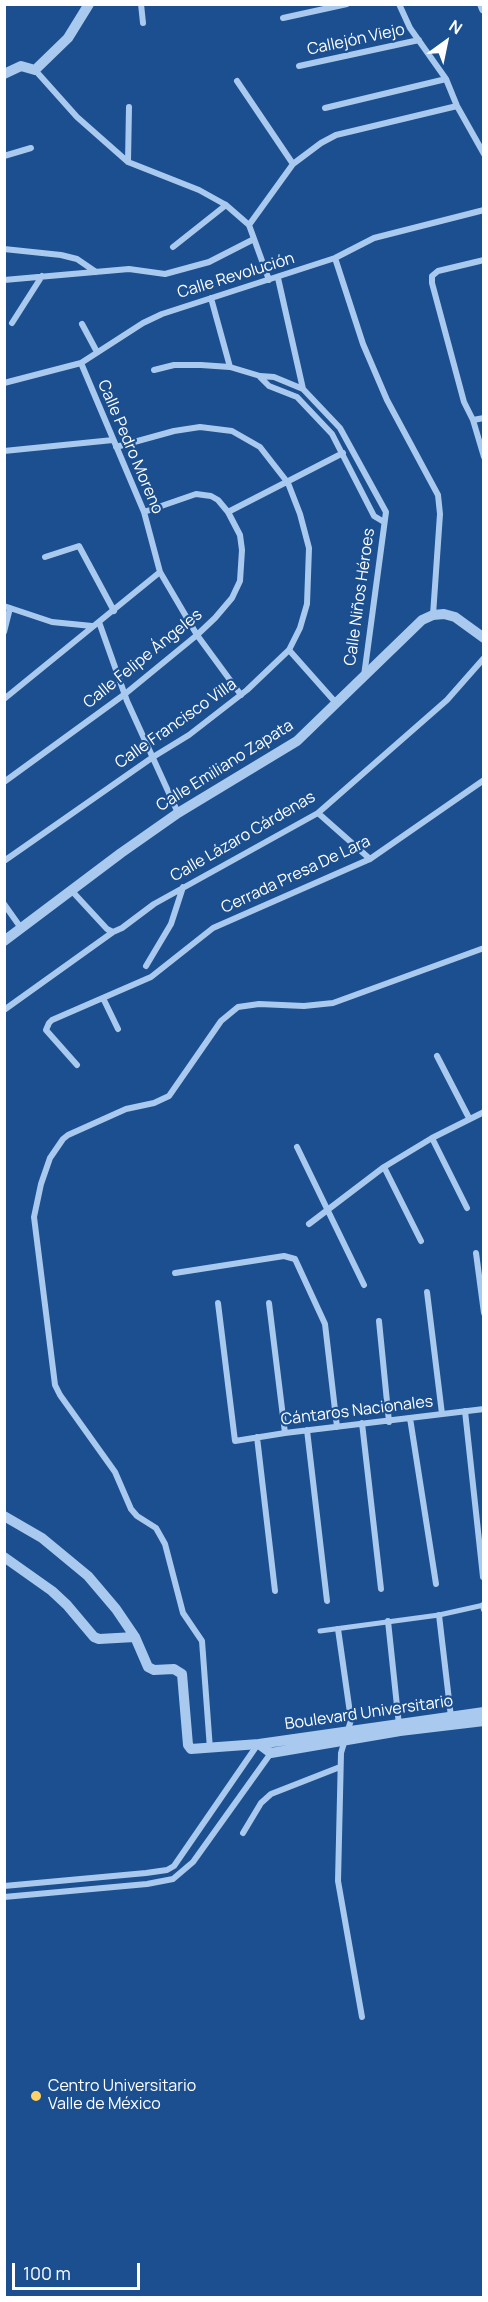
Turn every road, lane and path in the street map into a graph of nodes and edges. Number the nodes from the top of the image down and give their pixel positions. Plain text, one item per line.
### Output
1 (88, 4) edge
2 (141, 4) edge
3 (347, 4) edge
4 (399, 4) edge
5 (283, 18) dead end
6 (143, 23) dead end
7 (419, 40) junction
8 (299, 66) dead end
9 (35, 70) junction
10 (5, 74) edge
11 (446, 79) junction
12 (237, 81) dead end
13 (457, 106) junction
14 (129, 107) dead end
15 (325, 108) dead end
16 (31, 148) dead end
17 (483, 154) edge
18 (4, 156) edge
19 (128, 162) junction
20 (293, 164) junction
21 (226, 205) junction
22 (483, 210) edge
23 (249, 225) junction
24 (254, 239) junction
25 (173, 247) dead end
26 (4, 249) edge
27 (335, 258) junction
28 (483, 260) edge
29 (96, 272) junction
30 (42, 276) junction
31 (278, 278) junction
32 (4, 280) edge
33 (269, 280) junction
34 (211, 298) junction
35 (12, 323) dead end
36 (82, 324) dead end
37 (97, 352) junction
38 (81, 363) junction
39 (230, 366) junction
40 (154, 370) dead end
41 (260, 376) junction
42 (4, 383) edge
43 (303, 388) junction
44 (483, 418) edge
45 (473, 420) junction
46 (113, 440) junction
47 (116, 447) junction
48 (4, 451) edge
49 (343, 453) junction
50 (483, 457) edge
51 (288, 483) junction
52 (144, 512) junction
53 (228, 512) junction
54 (384, 522) junction
55 (45, 557) dead end
56 (160, 572) junction
57 (7, 607) edge
58 (114, 611) junction
59 (433, 615) junction
60 (99, 622) junction
61 (93, 626) junction
62 (5, 630) edge
63 (197, 635) junction
64 (483, 638) edge
65 (289, 650) junction
66 (483, 658) edge
67 (363, 676) junction
68 (125, 694) junction
69 (241, 695) junction
70 (4, 699) edge
71 (337, 704) junction
72 (153, 758) junction
73 (483, 780) edge
74 (4, 782) edge
75 (178, 813) junction
76 (318, 813) junction
77 (370, 859) junction
78 (4, 861) edge
79 (183, 886) junction
80 (71, 891) junction
81 (4, 904) edge
82 (22, 929) junction
83 (113, 932) junction
84 (4, 941) edge
85 (483, 948) edge
86 (146, 966) dead end
87 (104, 998) junction
88 (4, 1010) edge
89 (118, 1029) dead end
90 (437, 1056) dead end
91 (78, 1065) dead end
92 (483, 1113) edge
93 (469, 1118) junction
94 (432, 1138) junction
95 (297, 1147) dead end
96 (384, 1167) junction
97 (467, 1208) dead end
98 (329, 1209) junction
99 (309, 1224) dead end
100 (421, 1241) dead end
101 (476, 1252) dead end
102 (176, 1273) dead end
103 (364, 1285) dead end
104 (427, 1292) dead end
105 (218, 1303) dead end
106 (269, 1303) dead end
107 (483, 1313) edge
108 (379, 1321) dead end
109 (483, 1409) edge
110 (465, 1411) junction
111 (442, 1414) junction
112 (410, 1418) junction
113 (389, 1422) junction
114 (362, 1423) junction
115 (337, 1427) junction
116 (307, 1430) junction
117 (285, 1433) junction
118 (257, 1437) junction
119 (4, 1516) edge
120 (4, 1557) edge
121 (483, 1577) edge
122 (436, 1584) dead end
123 (381, 1589) dead end
124 (274, 1591) dead end
125 (327, 1601) dead end
126 (483, 1607) edge
127 (440, 1615) junction
128 (388, 1621) junction
129 (338, 1629) junction
130 (320, 1631) dead end
131 (135, 1637) junction
132 (483, 1713) edge
133 (451, 1717) junction
134 (483, 1721) edge
135 (399, 1727) junction
136 (346, 1736) junction
137 (259, 1744) junction
138 (210, 1749) junction
139 (271, 1753) junction
140 (340, 1767) junction
141 (243, 1833) dead end
142 (34, 1884) junction
143 (4, 1886) edge
144 (35, 1894) junction
145 (4, 1897) edge
146 (362, 2017) dead end

1 - 9 street
2 - 6 street
3 - 5 street
4 - 7 street
7 - 8 street, Callejón Viejo
7 - 11 street
9 - 10 street
9 - 19 street
11 - 13 street
11 - 15 street
12 - 20 street
13 - 17 street
13 - 20 street
14 - 19 street
16 - 18 street
19 - 21 street
20 - 23 street
21 - 23 street
21 - 25 street
22 - 27 street, Calle Revolución
23 - 24 street
24 - 29 street
24 - 33 street
26 - 29 street
27 - 31 street, Calle Revolución
27 - 59 street
28 - 45 street
29 - 30 street
30 - 32 street
30 - 35 street
31 - 33 street, Calle Revolución
31 - 43 street
33 - 34 street, Calle Revolución
34 - 37 street, Calle Revolución
34 - 39 street
36 - 37 street
37 - 38 street, Calle Revolución
38 - 42 street, Calle Revolución
38 - 46 street, Calle Pedro Moreno
39 - 40 street, Calle Niños Héroes
39 - 41 street, Calle Niños Héroes
41 - 43 street, Calle Niños Héroes
41 - 49 street, Calle Niños Héroes
43 - 54 street, Calle Niños Héroes
44 - 45 street
45 - 50 street
46 - 47 street, Calle Pedro Moreno
46 - 48 street
47 - 51 street, Calle Francisco Villa
47 - 52 street, Calle Pedro Moreno
49 - 51 street
49 - 54 street, Calle Niños Héroes
51 - 53 street
51 - 65 street, Calle Francisco Villa
52 - 53 street, Calle Felipe Ángeles
52 - 56 street, Calle Pedro Moreno
53 - 63 street, Calle Felipe Ángeles
54 - 67 street, Calle Niños Héroes
55 - 58 street
56 - 58 street
56 - 63 street, Calle Pedro Moreno
57 - 61 street
57 - 62 street
58 - 60 street
59 - 64 street
59 - 67 street, Calle Emiliano Zapata
60 - 61 street
60 - 68 street
61 - 70 street
63 - 68 street, Calle Felipe Ángeles
63 - 69 street, Calle Pedro Moreno
65 - 69 street, Calle Francisco Villa
65 - 71 street
66 - 76 street, Calle Lázaro Cárdenas
67 - 71 street, Calle Emiliano Zapata
68 - 72 street
68 - 74 street, Calle Felipe Ángeles
69 - 72 street, Calle Francisco Villa
71 - 75 street, Calle Emiliano Zapata
72 - 75 street
72 - 78 street, Calle Francisco Villa
73 - 77 street, Cerrada Presa De Lara
75 - 80 street, Calle Emiliano Zapata
76 - 77 street
76 - 79 street, Calle Lázaro Cárdenas
77 - 87 street, Cerrada Presa De Lara
79 - 83 street, Calle Lázaro Cárdenas
79 - 86 street
80 - 82 street, Calle Emiliano Zapata
80 - 83 street
81 - 82 street
82 - 84 street, Calle Emiliano Zapata
83 - 88 street, Calle Lázaro Cárdenas
85 - 138 street
87 - 89 street
87 - 91 street, Cerrada Presa De Lara
90 - 93 street
92 - 93 street
93 - 94 street
94 - 96 street
94 - 97 street
95 - 98 street
96 - 98 street
96 - 100 street
98 - 99 street
98 - 103 street
101 - 107 street
102 - 115 street
104 - 111 street
105 - 118 street, Cántaros Nacionales
106 - 117 street
108 - 113 street
109 - 110 street, Cántaros Nacionales
110 - 111 street, Cántaros Nacionales
110 - 121 street
111 - 112 street, Cántaros Nacionales
112 - 113 street, Cántaros Nacionales
112 - 122 street
113 - 114 street, Cántaros Nacionales
114 - 115 street, Cántaros Nacionales
114 - 123 street
115 - 116 street, Cántaros Nacionales
116 - 117 street, Cántaros Nacionales
116 - 125 street
117 - 118 street, Cántaros Nacionales
118 - 124 street
119 - 131 street
120 - 131 street
126 - 127 street
127 - 128 street
127 - 133 street
128 - 129 street
128 - 135 street
129 - 130 street
129 - 136 street
131 - 138 street
132 - 133 street, Boulevard Universitario
133 - 135 street, Boulevard Universitario
134 - 135 street, Boulevard Universitario
135 - 136 street, Boulevard Universitario
136 - 137 street, Boulevard Universitario
136 - 139 street, Boulevard Universitario
136 - 140 street
137 - 138 street
137 - 139 street, Boulevard Universitario
137 - 142 street
139 - 144 street, Boulevard Universitario
140 - 141 street
140 - 146 street
142 - 143 street
142 - 144 street
144 - 145 street, Boulevard Universitario

